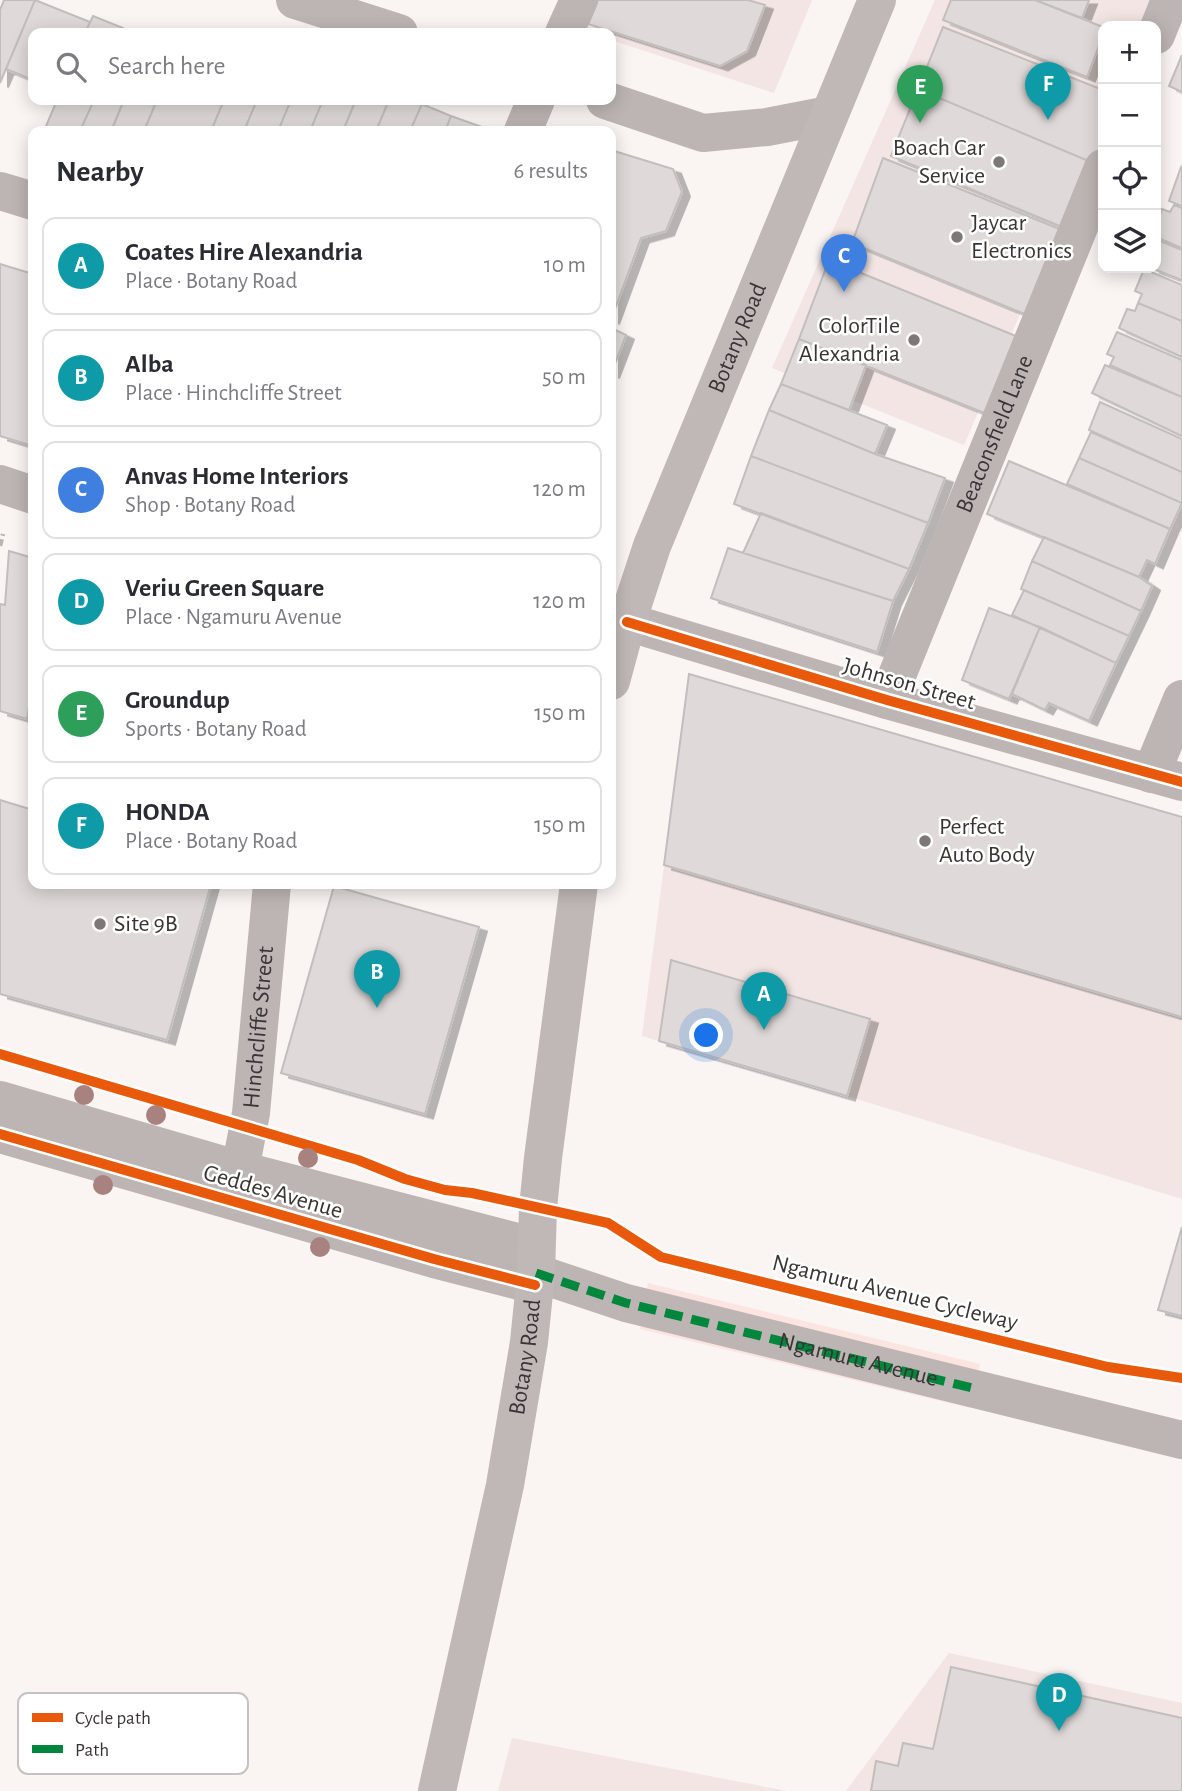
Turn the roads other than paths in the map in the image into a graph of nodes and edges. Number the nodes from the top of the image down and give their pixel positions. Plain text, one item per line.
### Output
1 (295, 0) edge
2 (579, 0) edge
3 (877, 0) edge
4 (1170, 0) edge
5 (1161, 22) edge
6 (383, 28) edge
7 (566, 28) edge
8 (616, 104) edge
9 (534, 105) edge
10 (829, 115) junction
11 (525, 126) edge
12 (1098, 180) edge
13 (0, 191) edge
14 (28, 199) edge
15 (0, 484) edge
16 (28, 493) edge
17 (627, 622) junction
18 (616, 663) edge
19 (1182, 699) edge
20 (887, 700) junction
21 (1167, 778) edge
22 (272, 889) edge
23 (578, 889) edge
24 (0, 1100) edge
25 (0, 1134) edge
26 (240, 1170) junction
27 (536, 1269) junction
28 (1182, 1440) edge
29 (437, 1789) edge

1 - 6 street
2 - 7 street
3 - 10 main road, Botany Road
4 - 5 street
8 - 10 street
9 - 11 street
10 - 17 main road, Botany Road
12 - 20 street, Beaconsfield Lane
13 - 14 street
15 - 16 street
17 - 18 main road, Botany Road
17 - 20 street, Johnson Street
19 - 21 street
20 - 21 street, Johnson Street
22 - 26 street, Hinchcliffe Street
23 - 27 main road, Botany Road
24 - 26 street, Geddes Avenue
25 - 27 street, Geddes Avenue
26 - 27 street, Geddes Avenue
27 - 28 street, Ngamuru Avenue
27 - 29 main road, Botany Road

